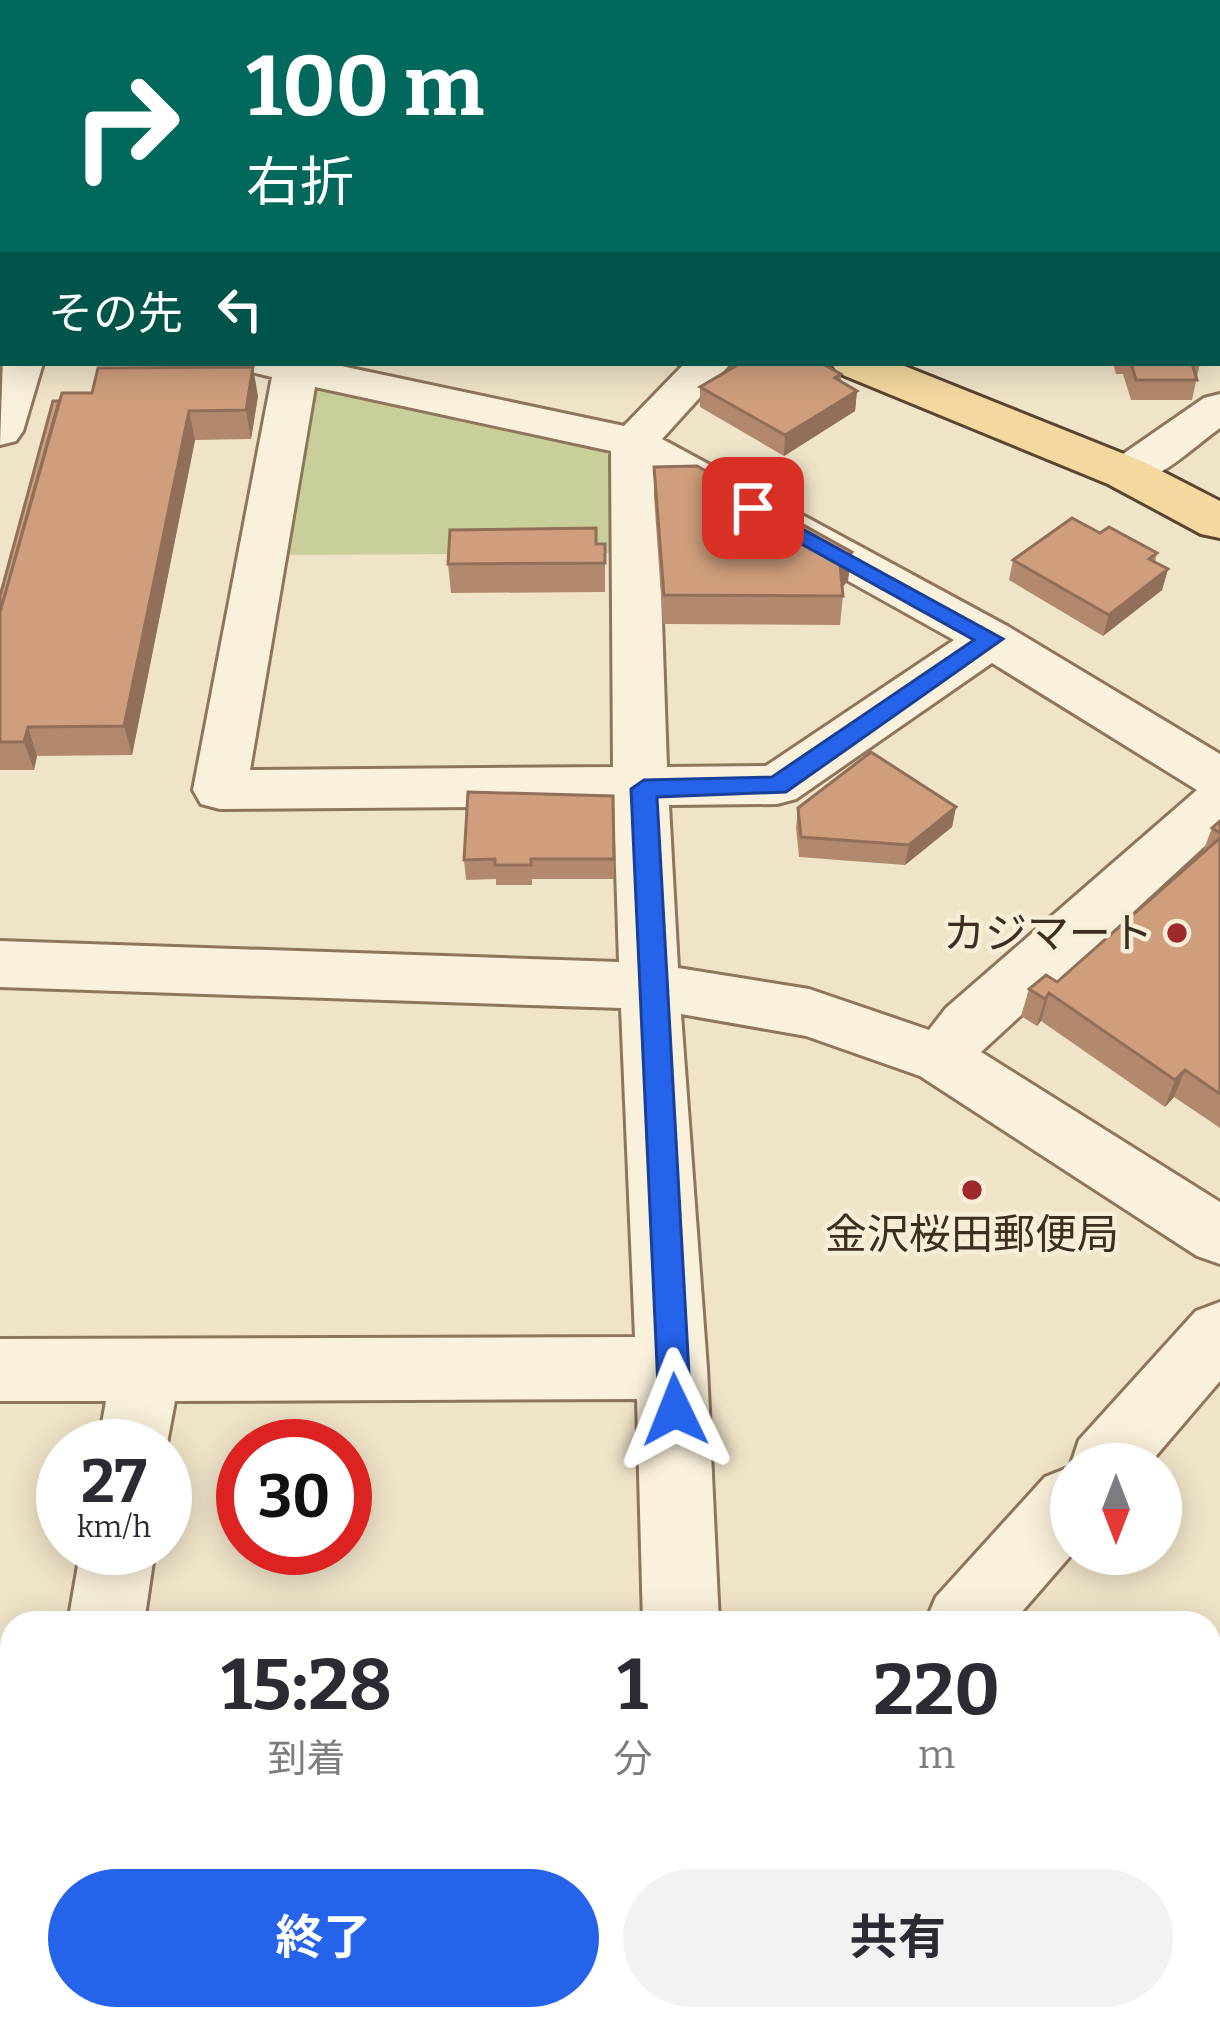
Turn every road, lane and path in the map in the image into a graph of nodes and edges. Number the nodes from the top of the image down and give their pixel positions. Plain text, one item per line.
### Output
1 (20, 366) edge
2 (281, 366) edge
3 (286, 366) edge
4 (707, 366) edge
5 (864, 366) edge
6 (967, 366) edge
7 (1220, 407) edge
8 (0, 431) edge
9 (634, 442) junction
10 (1144, 461) junction
11 (1220, 477) edge
12 (1220, 523) edge
13 (991, 639) junction
14 (1220, 779) edge
15 (644, 789) junction
16 (1220, 801) edge
17 (0, 964) edge
18 (651, 986) junction
19 (942, 1060) junction
20 (1220, 1236) edge
21 (1220, 1333) edge
22 (673, 1367) junction
23 (146, 1368) junction
24 (0, 1370) edge
25 (138, 1419) edge
26 (1123, 1443) edge
27 (1050, 1525) edge
28 (114, 1575) edge
29 (108, 1611) edge
30 (681, 1611) edge
31 (974, 1611) edge

1 - 8 street
2 - 15 street
3 - 9 street
4 - 9 street
5 - 10 main road
6 - 10 main road
7 - 10 street
9 - 13 street
9 - 15 street
10 - 11 main road
10 - 12 main road
13 - 14 street
13 - 15 street
15 - 18 street
16 - 19 street
17 - 18 street
18 - 19 street
18 - 22 street
19 - 20 street
21 - 26 street
22 - 23 street
22 - 30 street
23 - 24 street
23 - 25 street
27 - 31 street
28 - 29 street

